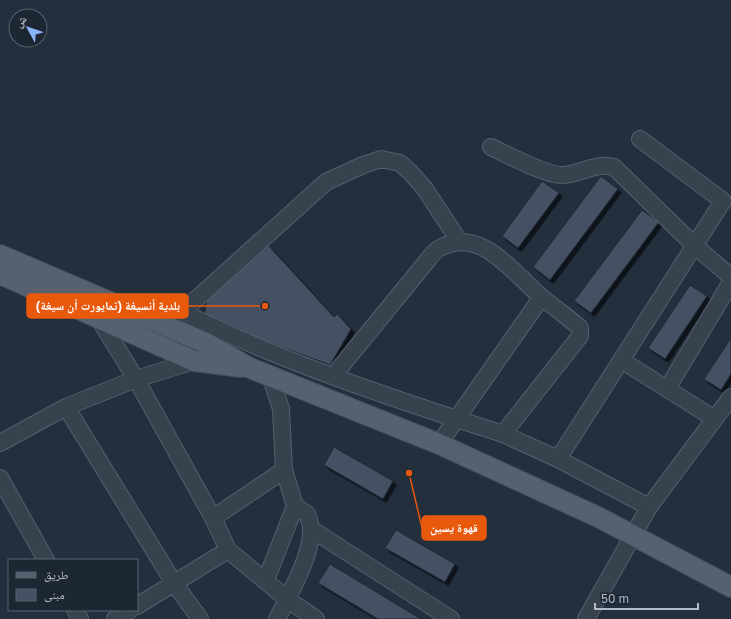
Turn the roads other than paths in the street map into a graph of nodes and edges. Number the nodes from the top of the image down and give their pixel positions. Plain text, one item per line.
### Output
1 (640, 139) dead end
2 (491, 147) dead end
3 (459, 241) junction
4 (694, 245) junction
5 (0, 255) edge
6 (0, 274) edge
7 (731, 277) edge
8 (731, 282) edge
9 (542, 298) junction
10 (99, 319) junction
11 (176, 320) junction
12 (231, 337) junction
13 (621, 360) junction
14 (194, 361) junction
15 (230, 362) junction
16 (270, 375) junction
17 (333, 376) junction
18 (136, 379) junction
19 (667, 389) junction
20 (731, 397) edge
21 (66, 407) junction
22 (456, 419) junction
23 (715, 419) junction
24 (503, 434) junction
25 (0, 443) edge
26 (439, 444) junction
27 (558, 459) junction
28 (284, 470) junction
29 (0, 478) edge
30 (295, 506) junction
31 (649, 507) junction
32 (213, 518) junction
33 (311, 529) junction
34 (633, 535) junction
35 (228, 550) junction
36 (45, 559) edge
37 (266, 580) junction
38 (174, 583) junction
39 (731, 587) edge
40 (287, 599) junction
41 (138, 605) edge
42 (128, 611) edge
43 (115, 619) edge
44 (200, 619) edge
45 (277, 619) edge
46 (316, 619) edge
47 (451, 619) edge
48 (586, 619) edge

1 - 4 street
2 - 4 street
3 - 9 street
3 - 11 street
3 - 17 street
4 - 7 street
4 - 13 street
5 - 11 main road
6 - 10 main road
8 - 19 street
9 - 22 street
9 - 24 street
10 - 14 main road
10 - 18 street
11 - 12 street
11 - 15 main road
12 - 15 street
12 - 17 street
13 - 19 street
13 - 27 street
14 - 15 main road
14 - 18 street
15 - 16 main road
16 - 26 main road
16 - 28 street
17 - 22 street
18 - 21 street
18 - 32 street
19 - 23 street
20 - 23 street
21 - 25 street
21 - 38 street
22 - 24 street
22 - 26 street
23 - 31 street
24 - 27 street
26 - 34 main road
27 - 31 street
28 - 30 street
28 - 32 street
29 - 36 street
30 - 33 street
30 - 37 street
31 - 34 street
32 - 35 street
33 - 40 street
33 - 47 street
34 - 39 main road
34 - 48 street
35 - 37 street
35 - 38 street
37 - 40 street
38 - 41 street
38 - 44 street
40 - 45 street
40 - 46 street
42 - 43 street

